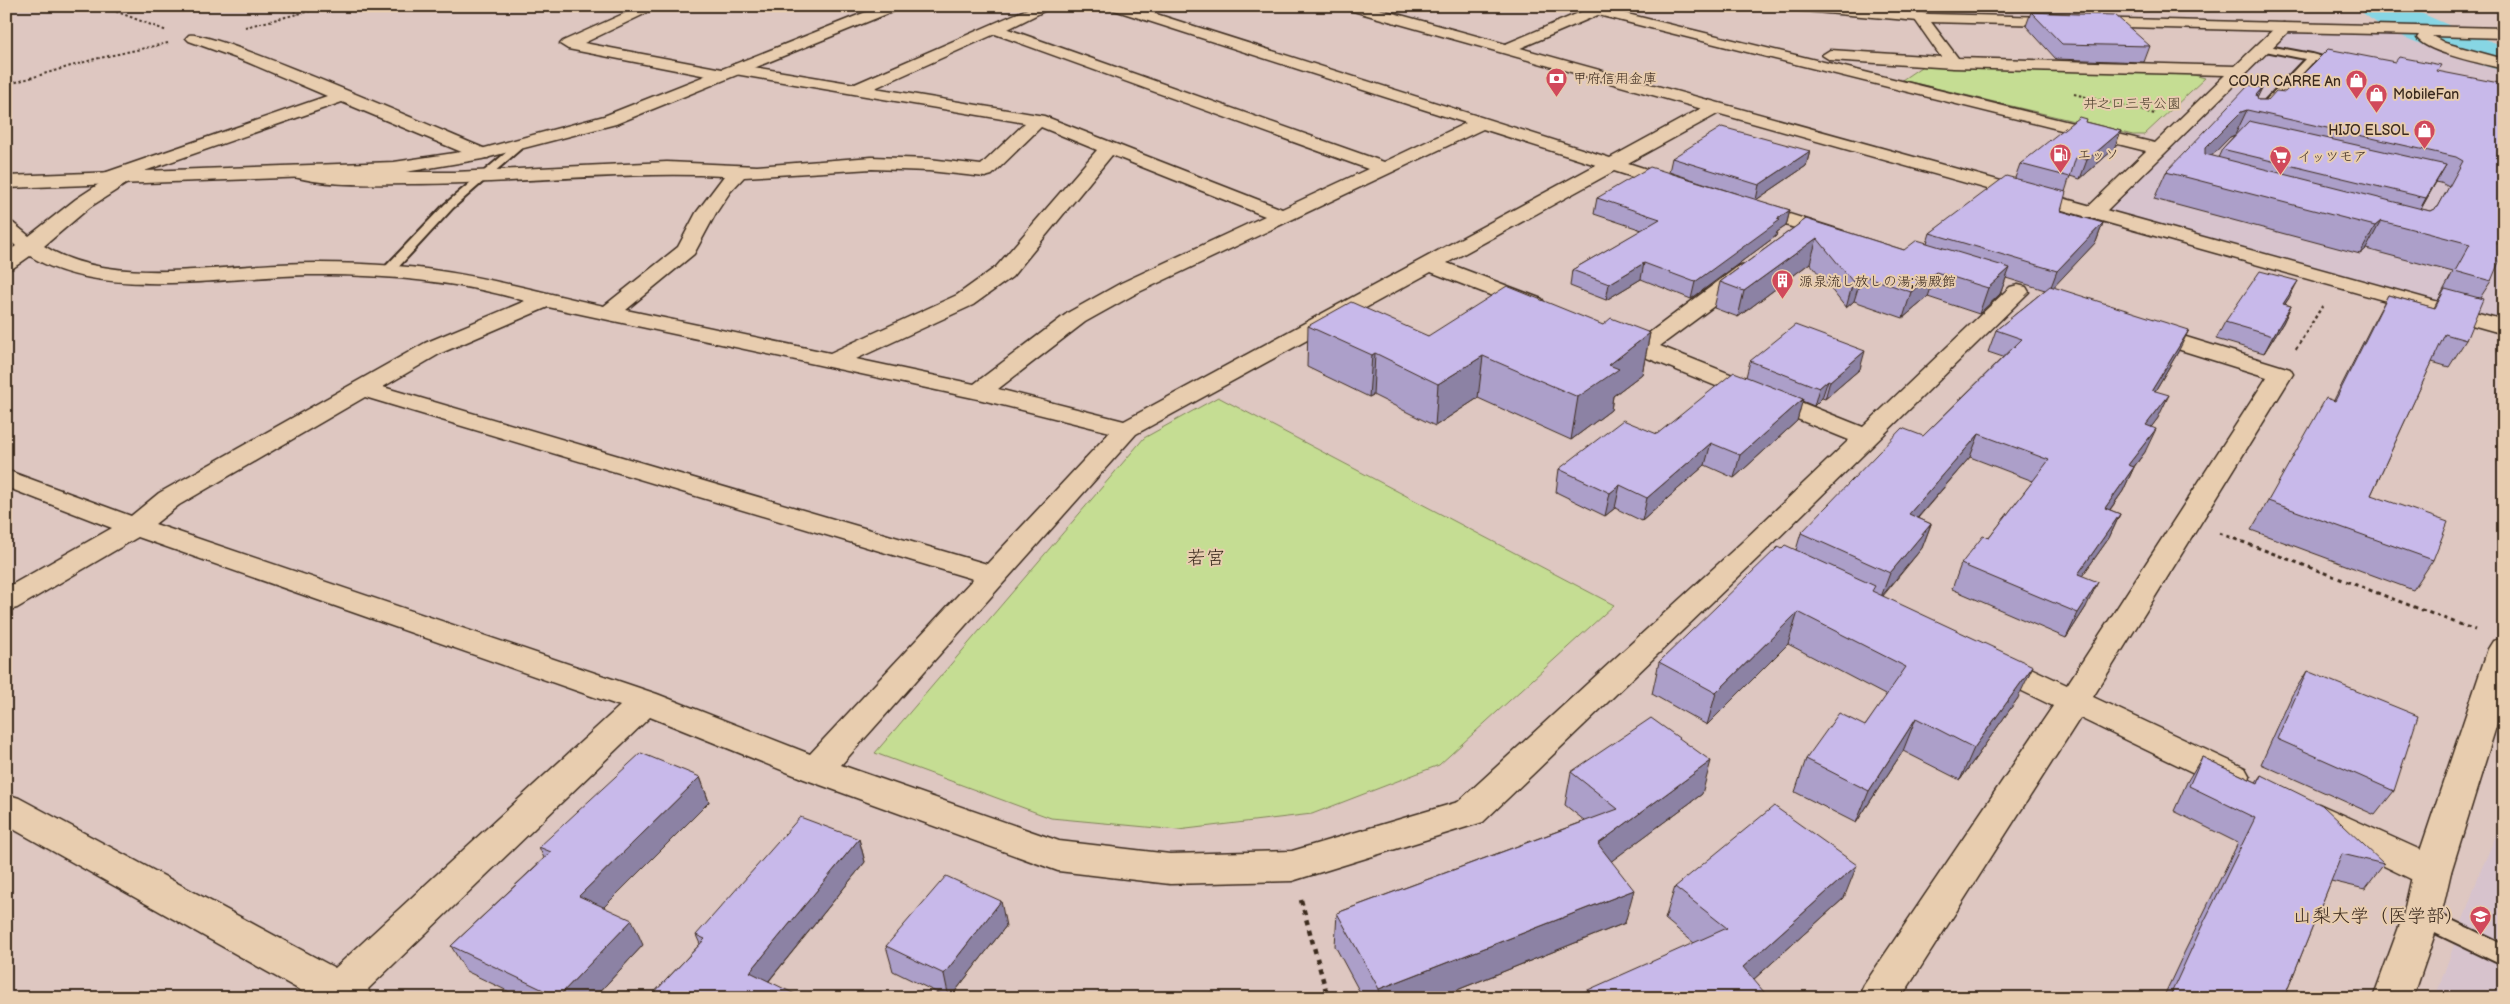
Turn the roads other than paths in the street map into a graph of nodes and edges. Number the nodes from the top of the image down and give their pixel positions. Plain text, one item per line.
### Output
1 (654, 6) edge
2 (894, 6) edge
3 (1047, 6) edge
4 (1116, 6) edge
5 (1350, 6) edge
6 (1792, 6) edge
7 (1603, 8) edge
8 (2258, 12) dead end
9 (1920, 17) junction
10 (2284, 28) junction
11 (994, 29) junction
12 (2413, 32) junction
13 (2504, 33) edge
14 (194, 38) road end
15 (2263, 48) junction
16 (1506, 50) junction
17 (1756, 50) junction
18 (2312, 57) junction
19 (1953, 63) junction
20 (2504, 64) edge
21 (2349, 65) edge
22 (2239, 71) junction
23 (729, 72) junction
24 (856, 90) junction
25 (340, 97) junction
26 (1715, 108) junction
27 (2258, 114) edge
28 (1038, 120) junction
29 (1483, 122) junction
30 (520, 144) junction
31 (1109, 147) junction
32 (2158, 149) junction
33 (482, 154) junction
34 (1614, 165) junction
35 (1384, 168) junction
36 (738, 172) junction
37 (300, 173) junction
38 (481, 177) junction
39 (115, 178) junction
40 (6, 182) edge
41 (1697, 191) edge
42 (1734, 203) edge
43 (2092, 214) junction
44 (1282, 216) junction
45 (1807, 226) junction
46 (6, 227) edge
47 (1853, 240) edge
48 (30, 246) junction
49 (6, 264) edge
50 (1431, 264) junction
51 (389, 270) junction
52 (2016, 291) dead end
53 (546, 300) junction
54 (1551, 311) edge
55 (607, 314) junction
56 (2122, 324) edge
57 (1588, 326) edge
58 (2504, 327) edge
59 (1643, 348) junction
60 (830, 362) junction
61 (362, 388) junction
62 (979, 392) junction
63 (1127, 429) junction
64 (1866, 437) junction
65 (6, 478) edge
66 (135, 527) junction
67 (992, 575) junction
68 (6, 600) edge
69 (2490, 640) edge
70 (1966, 651) edge
71 (2074, 701) junction
72 (645, 702) junction
73 (816, 770) junction
74 (6, 808) edge
75 (2432, 872) junction
76 (2422, 916) junction
77 (2504, 956) edge
78 (346, 994) edge
79 (1878, 998) edge
80 (2392, 998) edge

1 - 23 street
2 - 23 street
3 - 11 street
4 - 29 street
5 - 16 street
6 - 9 street
7 - 16 street
7 - 17 street
8 - 10 street
9 - 10 street
9 - 19 street
10 - 12 street
10 - 15 street
11 - 24 street
11 - 35 street
12 - 13 street
12 - 20 street
14 - 25 street
15 - 18 lane
15 - 22 street
16 - 26 street
17 - 19 street
17 - 32 street
18 - 21 lane
18 - 27 lane
19 - 22 street
22 - 32 street
23 - 24 street
23 - 30 street
24 - 28 street
25 - 33 street
25 - 39 street
26 - 34 street
26 - 43 street
28 - 31 street
28 - 36 street
29 - 34 street
29 - 35 street
30 - 33 street
30 - 38 lane
31 - 44 street
31 - 60 street
32 - 43 street
33 - 37 street
34 - 41 street
34 - 50 street
35 - 44 street
36 - 38 street
36 - 55 street
37 - 38 street
37 - 39 street
38 - 51 lane
39 - 40 street
39 - 48 street
42 - 45 street
43 - 58 street
44 - 62 street
45 - 47 street
45 - 59 street
46 - 48 street
48 - 49 street
48 - 51 street
50 - 54 street
50 - 63 street
51 - 53 street
52 - 64 street
53 - 55 street
53 - 61 street
55 - 60 street
56 - 71 street
57 - 59 street
59 - 64 street
60 - 62 street
61 - 66 street
61 - 67 street
62 - 63 street
63 - 67 street
64 - 73 street
65 - 66 street
66 - 68 street
66 - 72 street
67 - 73 street
69 - 75 street
70 - 71 street
71 - 75 street
71 - 79 street
72 - 73 street
72 - 78 street
74 - 78 street
75 - 76 street
76 - 77 lane
76 - 80 street

